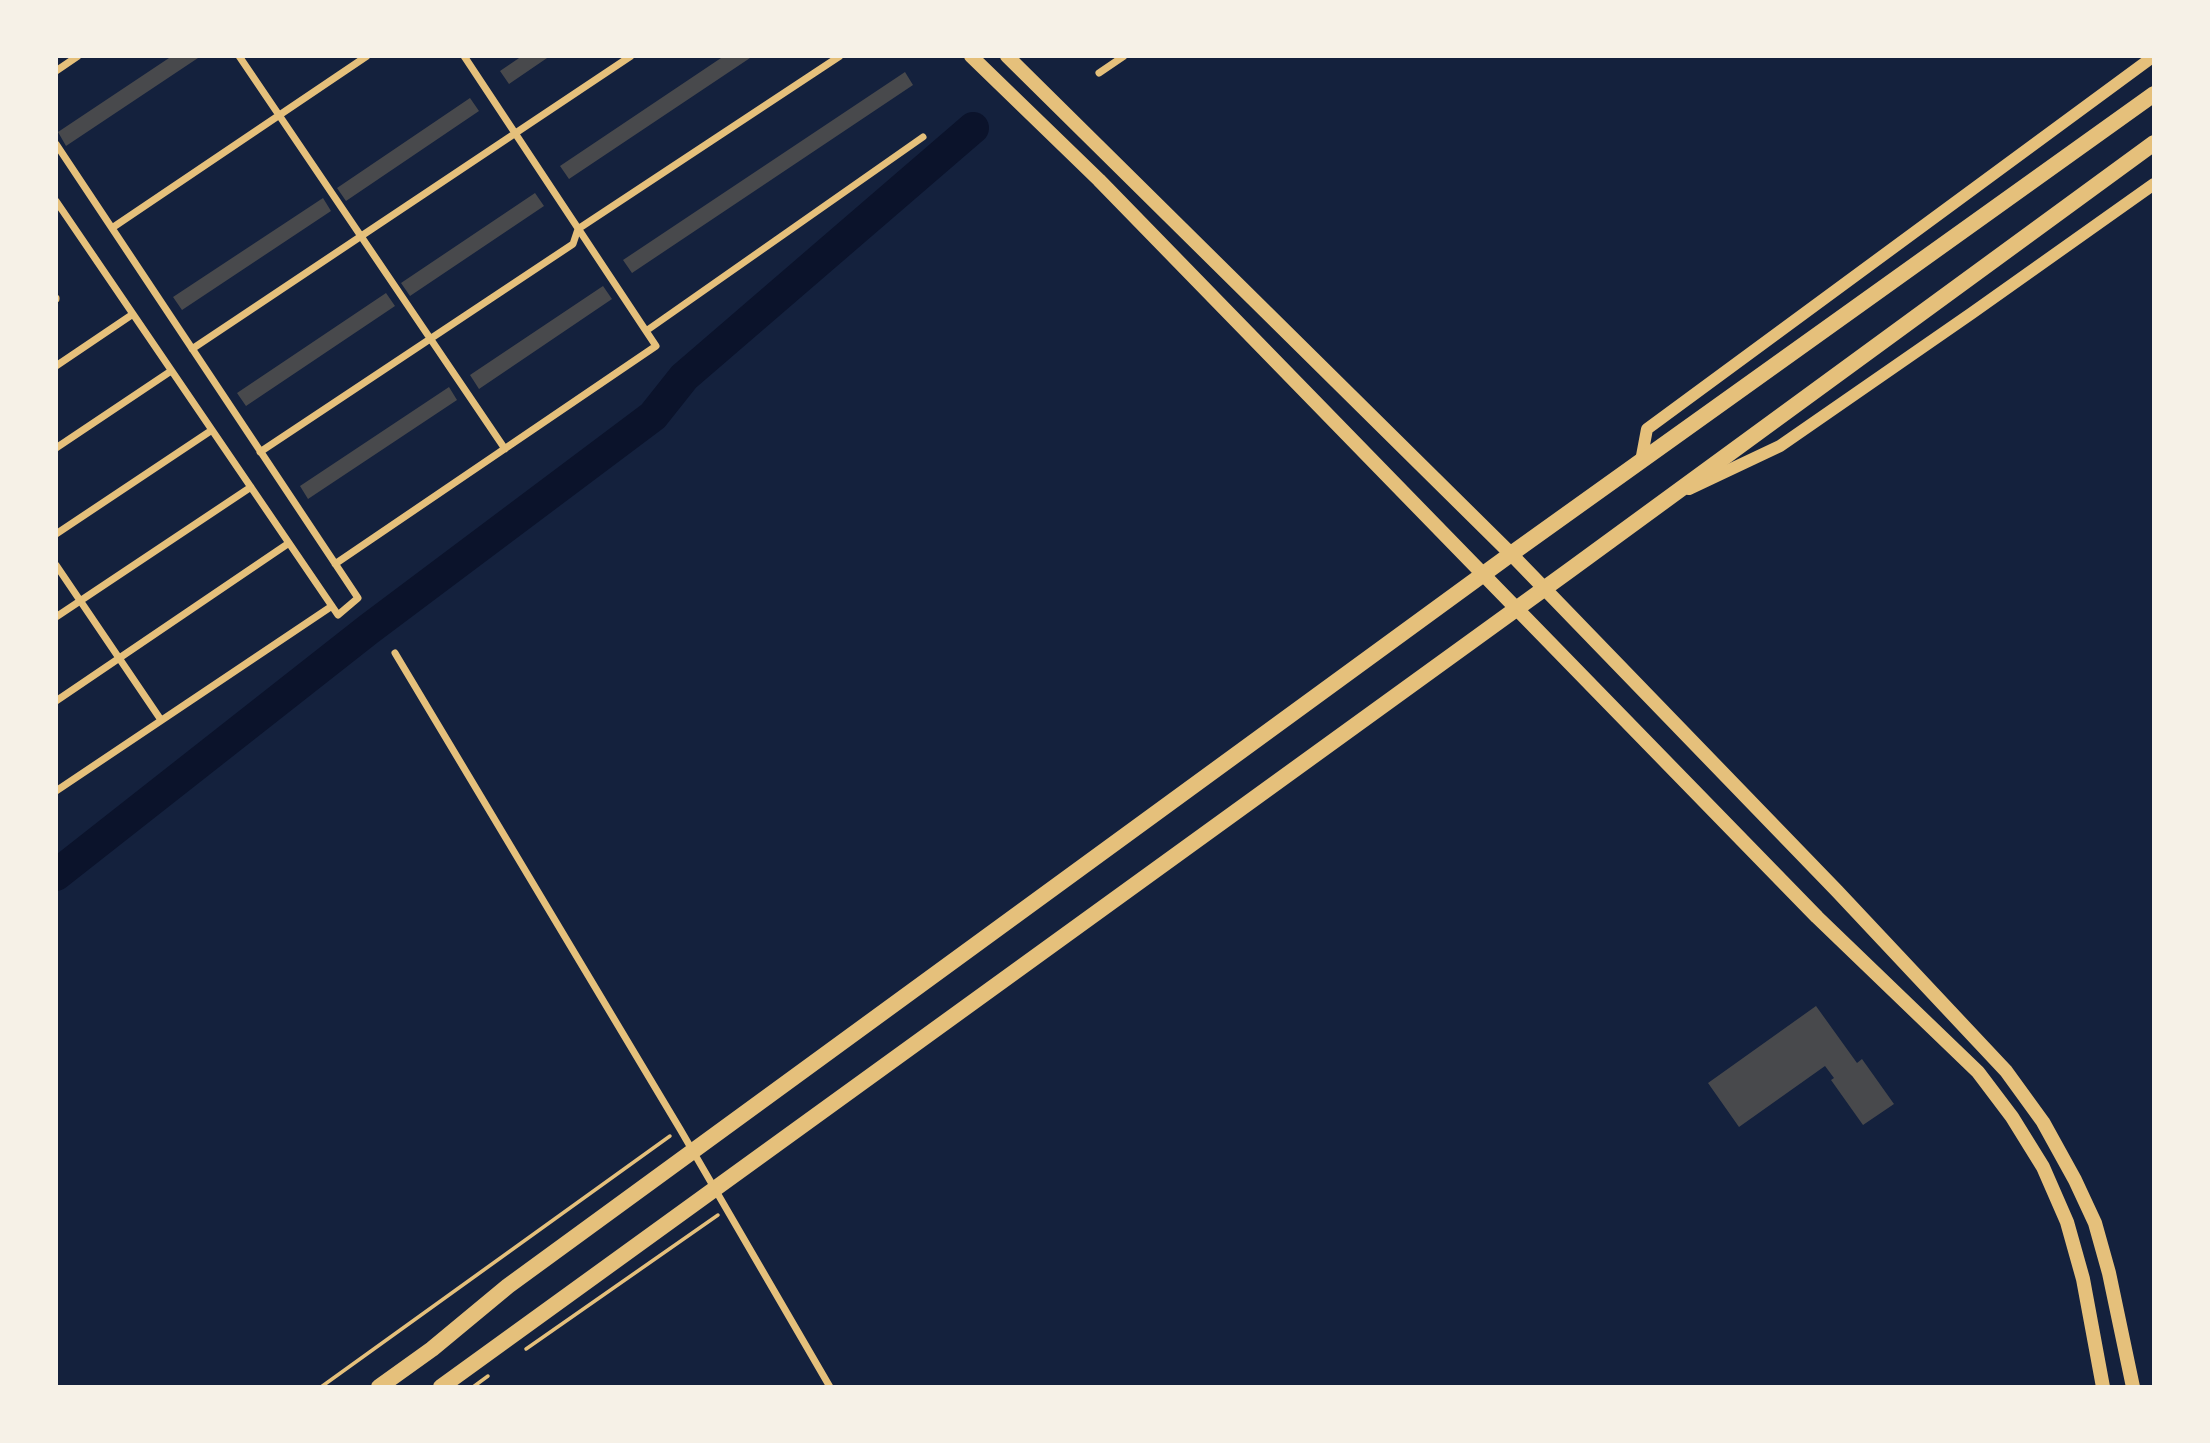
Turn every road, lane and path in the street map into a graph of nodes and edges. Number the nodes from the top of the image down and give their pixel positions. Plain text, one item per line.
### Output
1 (78, 56) edge
2 (239, 56) edge
3 (367, 56) edge
4 (464, 56) edge
5 (631, 56) edge
6 (840, 56) edge
7 (971, 56) edge
8 (1007, 56) edge
9 (1124, 56) edge
10 (2154, 56) edge
11 (56, 71) edge
12 (1098, 73) dead end
13 (2154, 94) edge
14 (279, 115) junction
15 (515, 134) junction
16 (923, 137) dead end
17 (2154, 142) edge
18 (56, 144) edge
19 (2154, 184) edge
20 (56, 201) edge
21 (112, 228) junction
22 (578, 229) junction
23 (361, 236) junction
24 (133, 314) junction
25 (646, 331) junction
26 (431, 339) junction
27 (192, 349) junction
28 (56, 366) edge
29 (171, 371) junction
30 (212, 430) junction
31 (56, 448) edge
32 (505, 449) junction
33 (260, 452) junction
34 (1641, 461) junction
35 (251, 488) junction
36 (1654, 506) junction
37 (56, 534) edge
38 (289, 543) junction
39 (1511, 554) junction
40 (335, 564) junction
41 (56, 565) edge
42 (1483, 576) junction
43 (1543, 589) junction
44 (80, 601) junction
45 (331, 606) junction
46 (1515, 609) junction
47 (56, 617) edge
48 (395, 653) dead end
49 (119, 658) junction
50 (56, 701) edge
51 (161, 720) junction
52 (56, 791) edge
53 (680, 1129) junction
54 (694, 1152) junction
55 (715, 1188) junction
56 (727, 1208) junction
57 (515, 1356) dead end
58 (494, 1371) dead end
59 (321, 1387) edge
60 (379, 1387) edge
61 (442, 1387) edge
62 (473, 1387) edge
63 (830, 1387) edge
64 (2103, 1387) edge
65 (2133, 1387) edge

1 - 11 street
2 - 14 street
3 - 14 street
4 - 15 street
5 - 15 street
6 - 22 street
7 - 42 main road
8 - 39 main road
9 - 12 street
10 - 34 street
13 - 34 main road
14 - 21 street
14 - 23 street
15 - 22 street
15 - 23 street
16 - 25 street
17 - 36 main road
18 - 21 street
19 - 36 street
20 - 24 street
21 - 27 street
22 - 25 street
22 - 26 street
23 - 26 street
23 - 27 street
24 - 28 street
24 - 29 street
25 - 32 street
26 - 32 street
26 - 33 street
27 - 33 street
29 - 30 street
29 - 31 street
30 - 35 street
30 - 37 street
32 - 40 street
33 - 40 street
34 - 39 main road
35 - 38 street
35 - 44 street
36 - 43 main road
38 - 45 street
38 - 49 street
39 - 42 main road
39 - 43 main road
40 - 45 street
41 - 44 street
42 - 46 main road
42 - 54 main road
43 - 46 main road
43 - 65 main road
44 - 47 street
44 - 49 street
45 - 51 street
46 - 55 main road
46 - 64 main road
48 - 53 street
49 - 50 street
49 - 51 street
51 - 52 street
53 - 54 street
53 - 59 path
54 - 55 street
54 - 60 main road
55 - 56 street
55 - 61 main road
56 - 57 path
56 - 63 street
58 - 62 path

